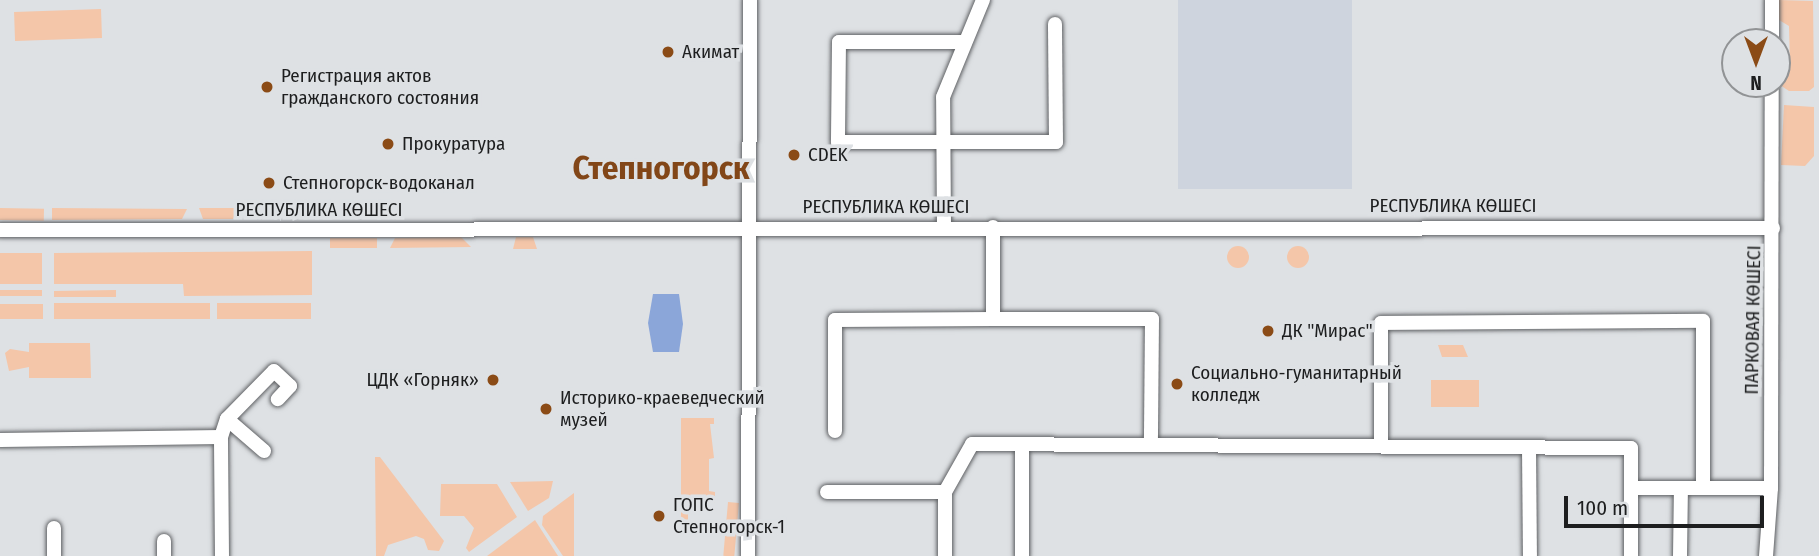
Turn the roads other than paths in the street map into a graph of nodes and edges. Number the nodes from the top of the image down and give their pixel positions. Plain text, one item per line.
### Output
1 (750, 0) edge
2 (983, 0) edge
3 (1772, 0) edge
4 (1055, 24) dead end
5 (1772, 28) edge
6 (965, 42) junction
7 (1772, 98) edge
8 (943, 143) junction
9 (749, 226) junction
10 (944, 227) junction
11 (993, 227) junction
12 (1773, 228) junction
13 (0, 230) edge
14 (993, 320) junction
15 (278, 399) dead end
16 (227, 419) junction
17 (835, 431) dead end
18 (221, 437) junction
19 (0, 440) edge
20 (1022, 445) junction
21 (1151, 445) junction
22 (1381, 446) junction
23 (1529, 448) junction
24 (264, 451) dead end
25 (1632, 488) junction
26 (1681, 488) junction
27 (1703, 488) junction
28 (1771, 488) junction
29 (827, 492) dead end
30 (945, 492) junction
31 (54, 528) dead end
32 (54, 556) edge
33 (222, 556) edge
34 (748, 556) edge
35 (945, 556) edge
36 (1022, 556) edge
37 (1530, 556) edge
38 (1631, 556) edge
39 (1680, 556) edge
40 (1766, 556) edge

1 - 9 street
2 - 6 street
3 - 5 street
4 - 8 street
6 - 8 street
6 - 8 street
7 - 12 street, ПАРКОВАЯ КӨШЕСІ
8 - 10 street
9 - 10 street, РЕСПУБЛИКА КӨШЕСІ
9 - 13 street, РЕСПУБЛИКА КӨШЕСІ
9 - 34 street
10 - 11 street, РЕСПУБЛИКА КӨШЕСІ
11 - 12 street, РЕСПУБЛИКА КӨШЕСІ
11 - 14 street
12 - 28 street, ПАРКОВАЯ КӨШЕСІ
14 - 17 street
14 - 21 street
15 - 16 street
16 - 18 street
16 - 24 street
18 - 19 street
18 - 33 street
20 - 21 street
20 - 30 street
20 - 36 street
21 - 22 street
22 - 23 street
22 - 27 street
23 - 25 street
23 - 37 street
25 - 26 street
25 - 38 street
26 - 27 street
26 - 39 street
27 - 28 street
28 - 40 street, ПАРКОВАЯ КӨШЕСІ
29 - 30 street
30 - 35 street
31 - 32 street

